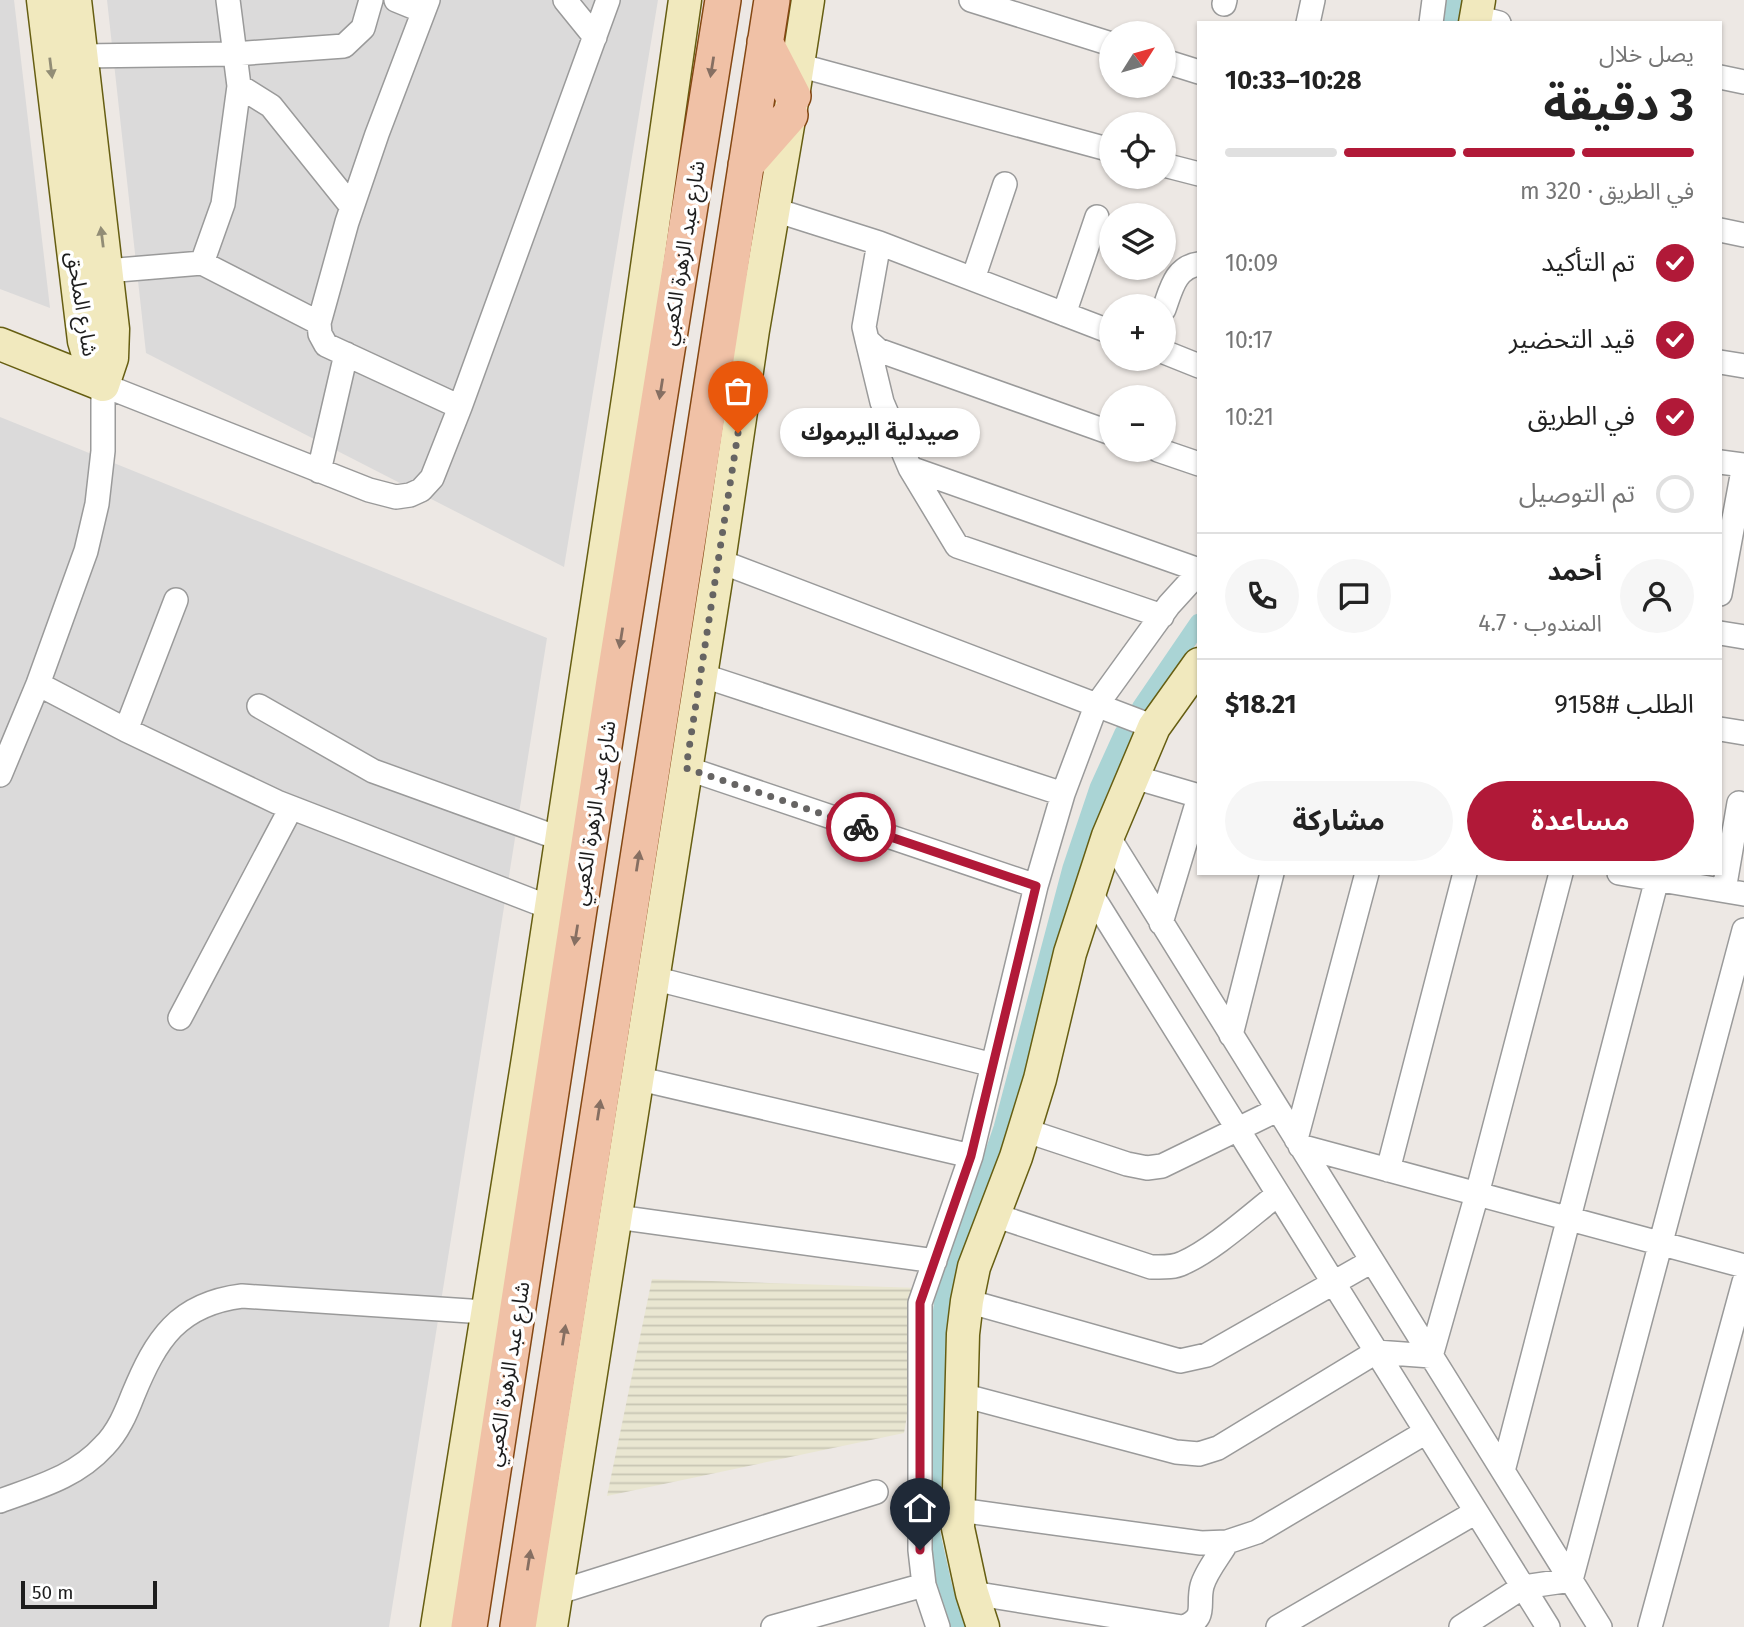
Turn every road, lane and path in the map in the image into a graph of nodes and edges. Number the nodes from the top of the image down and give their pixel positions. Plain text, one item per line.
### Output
1 (43, 0) edge
2 (75, 0) edge
3 (228, 0) edge
4 (370, 0) edge
5 (396, 0) edge
6 (565, 0) edge
7 (608, 0) edge
8 (685, 0) edge
9 (723, 0) edge
10 (772, 0) edge
11 (808, 0) edge
12 (971, 0) edge
13 (1313, 0) edge
14 (1434, 0) edge
15 (426, 6) edge
16 (1308, 21) edge
17 (1431, 21) edge
18 (595, 37) junction
19 (1099, 40) edge
20 (765, 42) junction
21 (234, 54) junction
22 (81, 56) junction
23 (1176, 65) edge
24 (1197, 71) edge
25 (1722, 77) edge
26 (1744, 82) edge
27 (239, 86) junction
28 (794, 92) junction
29 (1099, 148) edge
30 (746, 165) junction
31 (1176, 168) edge
32 (1197, 173) edge
33 (1005, 184) dead end
34 (352, 207) junction
35 (772, 209) junction
36 (1097, 217) dead end
37 (1722, 230) edge
38 (1744, 235) edge
39 (879, 243) junction
40 (202, 263) junction
41 (1197, 265) edge
42 (106, 271) junction
43 (973, 279) junction
44 (1169, 294) edge
45 (1065, 314) junction
46 (319, 323) junction
47 (1099, 327) edge
48 (867, 340) junction
49 (0, 344) edge
50 (346, 354) junction
51 (1176, 357) edge
52 (1722, 362) edge
53 (1197, 365) edge
54 (1744, 366) edge
55 (103, 385) junction
56 (460, 407) junction
57 (1099, 429) edge
58 (1176, 456) edge
59 (1722, 462) edge
60 (1197, 463) edge
61 (1744, 465) edge
62 (909, 468) junction
63 (319, 471) junction
64 (719, 561) junction
65 (1731, 563) edge
66 (1197, 570) edge
67 (1197, 573) edge
68 (630, 580) junction
69 (1722, 588) edge
70 (679, 599) junction
71 (176, 600) dead end
72 (1162, 616) junction
73 (1722, 633) edge
74 (1744, 636) edge
75 (1197, 667) edge
76 (701, 675) junction
77 (614, 681) junction
78 (38, 684) junction
79 (666, 686) junction
80 (259, 706) dead end
81 (1096, 706) junction
82 (1154, 727) junction
83 (1722, 729) edge
84 (126, 730) junction
85 (1744, 733) edge
86 (686, 768) junction
87 (0, 775) edge
88 (1135, 777) junction
89 (1063, 794) junction
90 (1197, 795) edge
91 (1197, 803) edge
92 (1739, 803) dead end
93 (291, 807) junction
94 (1108, 836) junction
95 (561, 839) junction
96 (1271, 875) edge
97 (1366, 875) edge
98 (1464, 875) edge
99 (1560, 875) edge
100 (1632, 875) edge
101 (1657, 879) junction
102 (1036, 886) junction
103 (1090, 892) junction
104 (1734, 892) edge
105 (551, 908) junction
106 (1161, 923) junction
107 (1744, 930) edge
108 (653, 978) junction
109 (180, 1018) dead end
110 (1231, 1035) junction
111 (993, 1065) junction
112 (636, 1078) junction
113 (1278, 1110) junction
114 (1024, 1130) junction
115 (1237, 1131) junction
116 (1298, 1143) junction
117 (971, 1156) junction
118 (1388, 1170) junction
119 (1477, 1194) junction
120 (1277, 1195) junction
121 (994, 1215) junction
122 (617, 1217) junction
123 (1568, 1217) junction
124 (1660, 1243) junction
125 (934, 1261) junction
126 (1372, 1261) junction
127 (1744, 1266) edge
128 (1744, 1282) edge
129 (1333, 1284) junction
130 (967, 1300) junction
131 (502, 1313) junction
132 (1376, 1352) junction
133 (1431, 1356) junction
134 (962, 1395) junction
135 (1426, 1432) junction
136 (1503, 1471) junction
137 (876, 1492) dead end
138 (0, 1501) edge
139 (958, 1510) junction
140 (1476, 1512) junction
141 (1227, 1542) junction
142 (1571, 1580) junction
143 (924, 1585) junction
144 (1523, 1587) junction
145 (556, 1592) junction
146 (972, 1593) junction
147 (437, 1627) edge
148 (469, 1627) edge
149 (518, 1627) edge
150 (551, 1627) edge
151 (773, 1627) edge
152 (938, 1627) edge
153 (983, 1627) edge
154 (1183, 1627) edge
155 (1279, 1627) edge
156 (1461, 1627) edge
157 (1548, 1627) edge
158 (1600, 1627) edge
159 (1650, 1627) edge

1 -> 55 street, شارع الملحق
2 - 22 street, شارع الملحق
3 - 21 street
4 - 21 street
5 - 15 street
6 - 18 street
7 - 18 street
8 - 95 street
9 -> 68 main road, شارع عبد الزهرة الكعبي
10 - 20 main road
11 - 28 street
12 - 19 street
13 - 16 street
14 - 17 street
15 - 34 street
18 - 56 street
20 - 28 main road
20 - 30 main road
21 - 22 street
21 - 27 street
42 -> 22 street, شارع الملحق
23 - 24 street
25 - 26 street
27 - 34 street
27 - 40 street
28 - 29 street
28 - 30 main road
28 - 35 street
30 - 70 main road
31 - 32 street
33 - 43 street
34 - 46 street
35 - 39 street
35 - 64 street
36 - 45 street
37 - 38 street
39 - 43 street
39 - 48 street
40 - 42 street
40 - 46 street
41 - 44 street
42 - 55 street, شارع الملحق
43 - 45 street
45 - 47 street
46 - 50 street
48 - 57 street
48 - 62 street
49 - 55 street
50 - 56 street
50 - 63 street
51 - 53 street
52 - 54 street
55 - 63 street
55 - 78 street
56 - 63 street
58 - 60 street
59 - 61 street
61 - 65 street
62 - 66 street
62 - 72 street
64 - 76 street
64 - 81 street
65 - 69 street
67 - 72 street
68 - 70 main road
68 -> 77 main road, شارع عبد الزهرة الكعبي
70 - 79 main road
71 - 84 street
72 - 81 street
73 - 74 street
75 - 82 street
76 - 86 street
76 - 89 street
77 - 79 main road
77 -> 131 main road, شارع عبد الزهرة الكعبي
78 - 84 street
78 - 87 street
149 -> 79 main road
80 - 95 street
81 - 82 street
81 - 89 street
82 - 88 street
83 - 85 street
84 - 93 street
86 - 102 street
86 - 108 street
88 - 90 street
88 - 94 street
89 - 102 street
91 - 106 street
92 - 104 street
93 - 105 street
93 - 109 street
94 - 103 street
94 - 106 street
95 - 105 street
96 - 110 street
97 - 116 street
98 - 118 street
99 - 119 street
100 - 101 street
101 - 104 street
101 - 123 street
102 - 111 street
103 - 114 street
103 - 115 street
105 - 131 street
106 - 110 street
107 - 124 street
108 - 111 street
108 - 112 street
110 - 113 street
111 - 117 street
112 - 117 street
112 - 122 street
113 - 115 street
113 - 116 street
114 - 115 street
114 - 121 street
115 - 120 street
116 - 118 street
116 - 126 street
117 - 125 street
118 - 119 street
119 - 123 street
119 - 133 street
120 - 121 street
120 - 129 street
121 - 130 street
122 - 125 street
122 - 145 street
123 - 124 street
123 - 136 street
124 - 127 street
124 - 142 street
125 - 143 street
126 - 129 street
126 - 133 street
128 - 159 street
129 - 130 street
129 - 132 street
130 - 134 street
131 - 138 street
131 - 147 street
131 - 148 main road, شارع عبد الزهرة الكعبي
132 - 133 street
132 - 134 street
132 - 135 street
133 - 136 street
134 - 139 street
135 - 140 street
135 - 141 street
136 - 142 street
137 - 145 street
139 - 141 street
139 - 146 street
140 - 144 street
140 - 155 street
141 - 154 street
142 - 144 street
142 - 158 street
143 - 151 street
143 - 152 street
144 - 156 street
144 - 157 street
145 - 150 street
146 - 153 street
146 - 154 street

